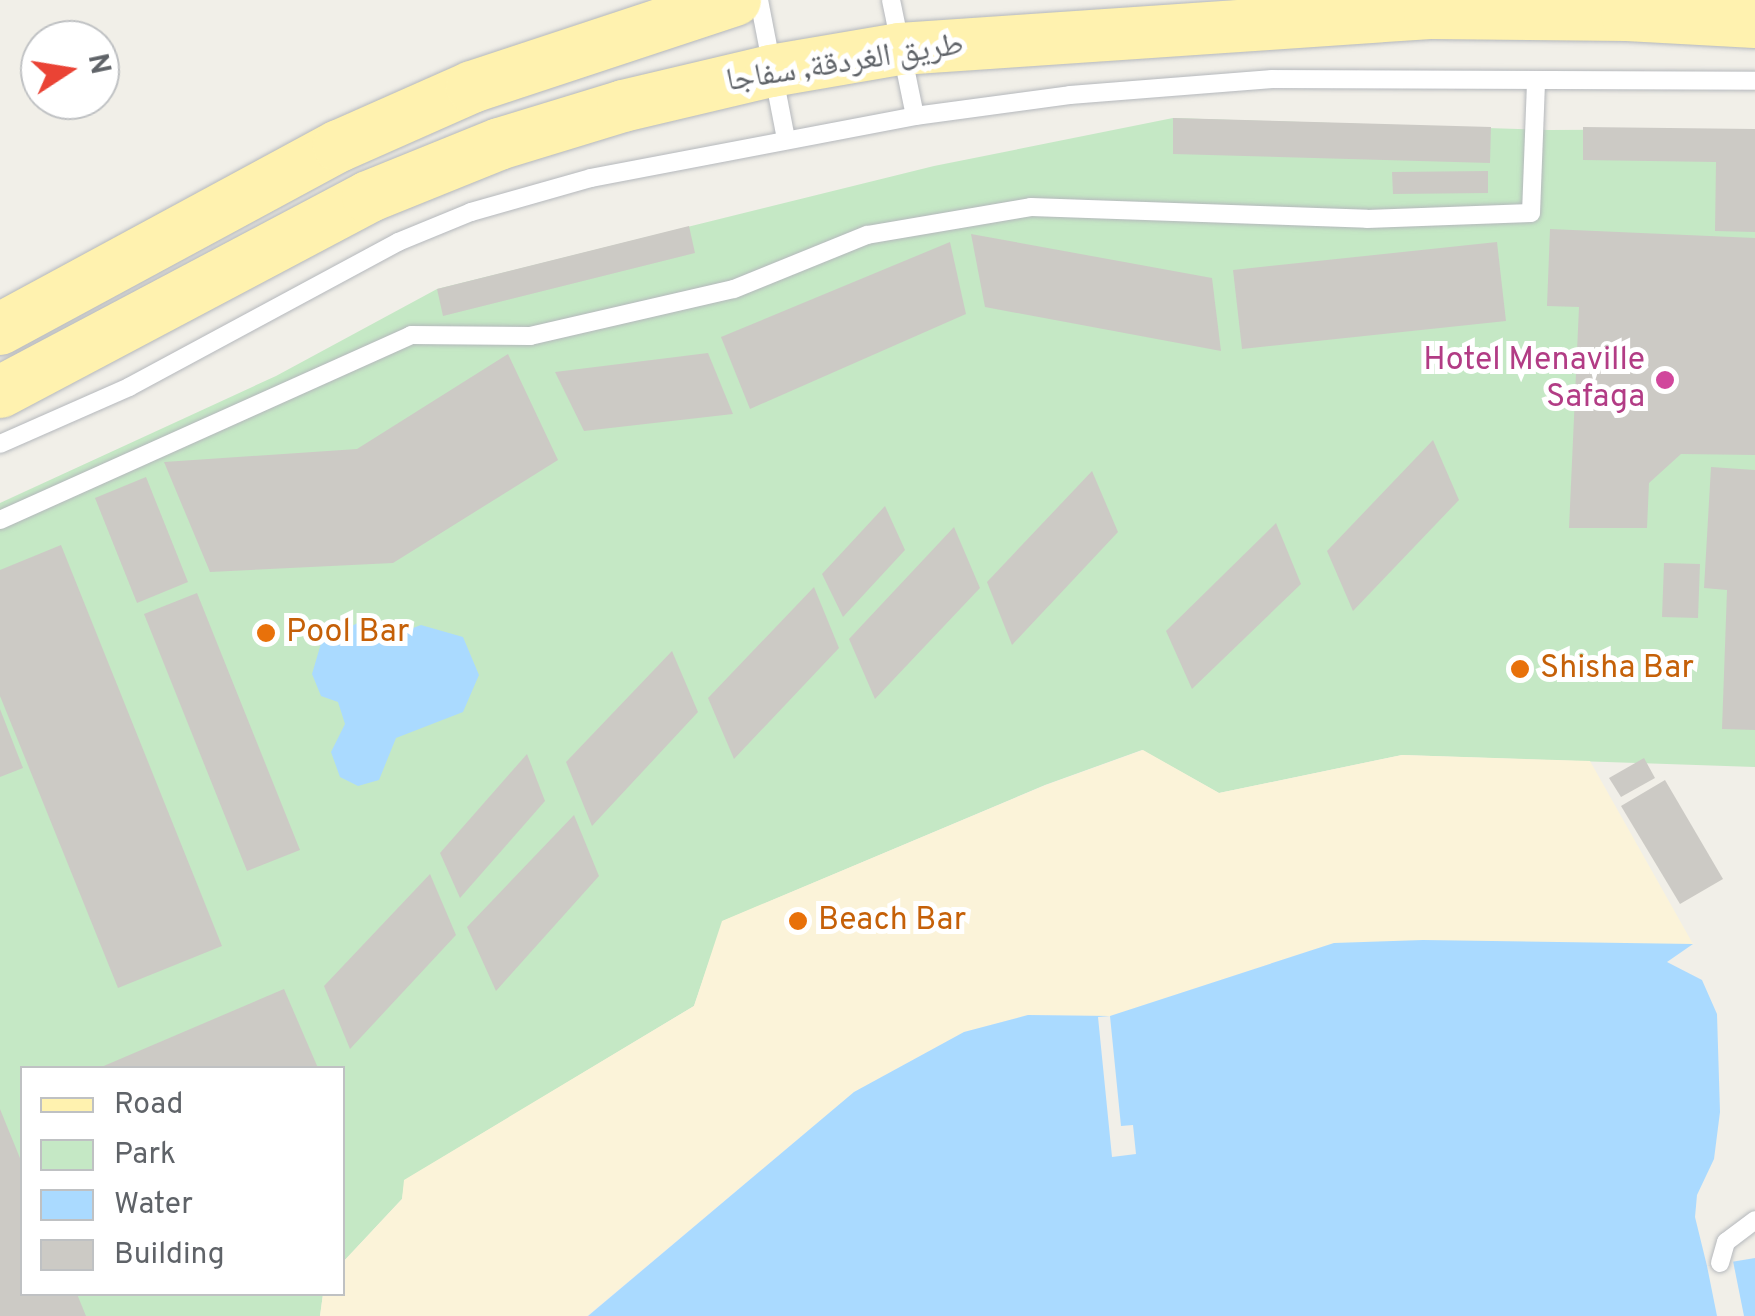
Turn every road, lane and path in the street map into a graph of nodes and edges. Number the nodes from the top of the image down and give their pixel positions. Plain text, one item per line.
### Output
1 (735, 0) edge
2 (759, 0) edge
3 (1755, 22) edge
4 (895, 25) edge
5 (771, 72) junction
6 (1536, 80) junction
7 (1755, 81) edge
8 (915, 116) junction
9 (786, 139) junction
10 (0, 329) edge
11 (0, 392) edge
12 (0, 444) edge
13 (0, 520) edge
14 (1755, 1220) edge
15 (1720, 1264) dead end

1 - 10 main road
2 - 5 lane
3 - 4 main road, طريق الغردقة, سفاجا
4 - 5 main road, طريق الغردقة, سفاجا
4 - 8 lane
5 - 9 lane
5 - 11 main road, طريق الغردقة, سفاجا
6 - 7 lane
6 - 8 lane
6 - 13 lane
8 - 9 lane
9 - 12 lane
14 - 15 lane

